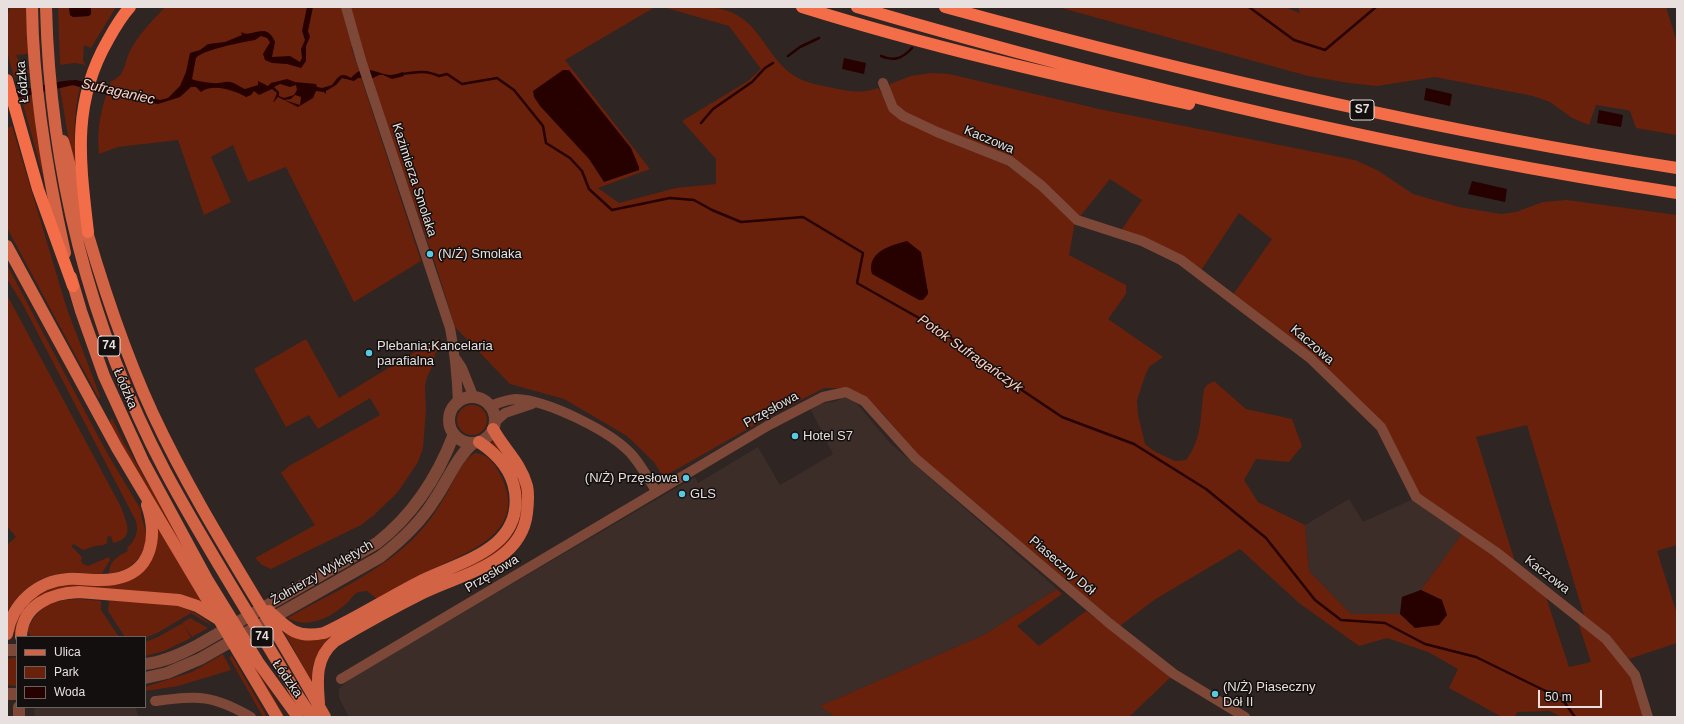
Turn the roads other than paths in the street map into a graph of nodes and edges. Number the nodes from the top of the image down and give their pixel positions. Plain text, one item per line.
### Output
1 (32, 7) edge
2 (46, 7) edge
3 (130, 7) edge
4 (346, 7) edge
5 (802, 7) edge
6 (857, 7) edge
7 (945, 7) edge
8 (7, 80) edge
9 (883, 83) dead end
10 (50, 95) junction
11 (1264, 113) junction
12 (1677, 168) edge
13 (1677, 193) edge
14 (88, 232) junction
15 (7, 246) edge
16 (73, 286) junction
17 (456, 359) junction
18 (474, 398) junction
19 (536, 402) junction
20 (458, 403) junction
21 (490, 406) junction
22 (879, 416) joint
23 (494, 426) junction
24 (454, 434) junction
25 (476, 442) junction
26 (139, 485) junction
27 (656, 491) junction
28 (257, 601) junction
29 (394, 602) junction
30 (370, 615) junction
31 (220, 620) junction
32 (7, 634) edge
33 (21, 636) edge
34 (146, 664) edge
35 (146, 678) edge
36 (341, 679) dead end
37 (155, 701) dead end
38 (319, 706) junction
39 (251, 717) edge
40 (277, 717) edge
41 (298, 717) edge
42 (312, 717) edge
43 (325, 717) edge
44 (1245, 717) edge
45 (1648, 717) edge

1 - 16 main road, Łódzka / 74
2 - 10 main road, Łódzka / 74
3 - 14 highway
4 - 17 street, Kazimierza Smolaka
5 - 11 highway
6 - 11 highway, S7
7 - 12 highway, S7
8 - 16 highway
9 - 45 street, Kaczowa
10 - 14 main road, 74
10 - 42 main road, Łódzka / 74
11 - 13 highway, S7
14 - 28 main road, 74
15 - 26 main road
16 - 41 main road, Łódzka / 74
17 - 18 street, Kazimierza Smolaka
17 - 20 street, Kazimierza Smolaka
18 - 20 street
18 - 21 street
19 - 21 street
19 - 23 street
19 - 27 street
20 - 24 street
21 - 23 street
22 - 27 street, Przęsłowa
22 - 44 street, Piaseczny Dół
23 - 25 street
23 - 29 main road
24 - 25 street
24 - 34 street, Żołnierzy Wyklętych
25 - 29 main road
25 - 35 street, Żołnierzy Wyklętych
26 - 31 main road
26 - 32 main road
27 - 36 street, Przęsłowa
28 - 30 main road
28 - 38 main road, 74
29 - 30 main road
30 - 38 main road
31 - 33 main road
31 - 40 main road
37 - 39 street
38 - 43 main road

